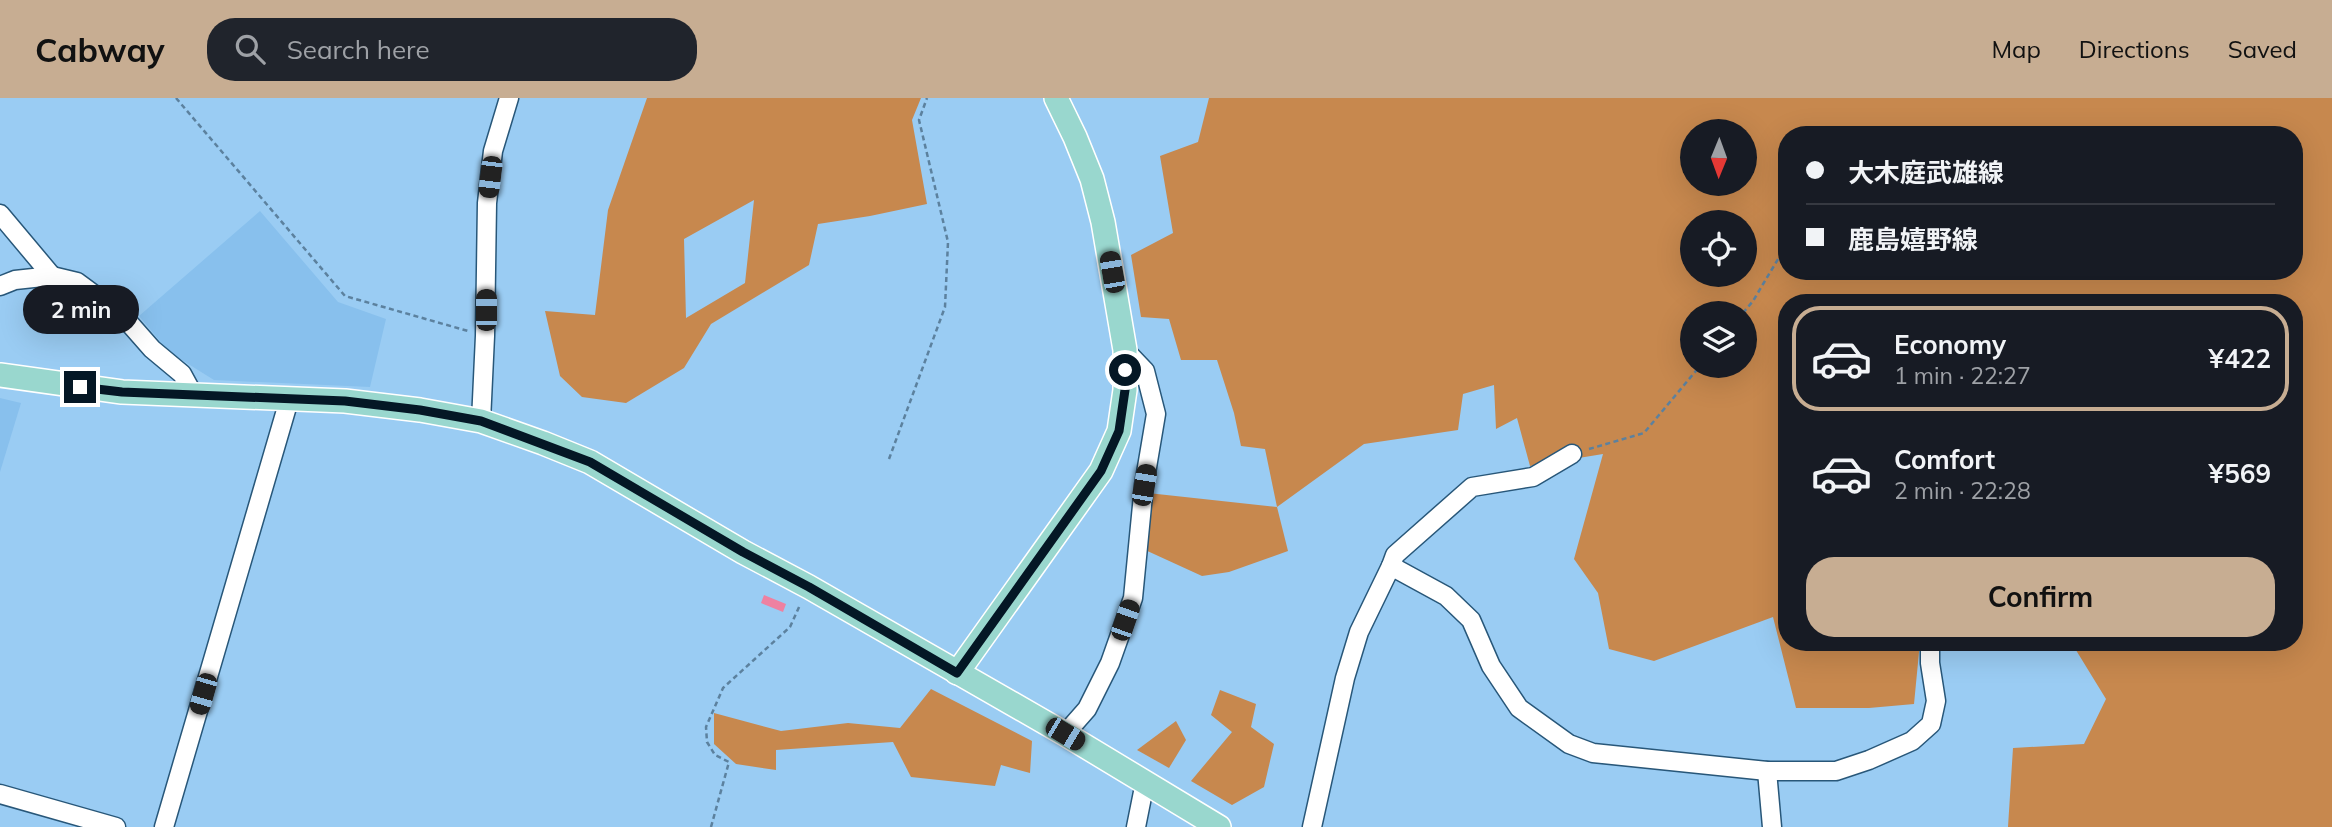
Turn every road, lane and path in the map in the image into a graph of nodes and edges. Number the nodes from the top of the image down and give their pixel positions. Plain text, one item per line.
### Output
1 (176, 98) edge
2 (509, 98) edge
3 (927, 98) edge
4 (1056, 98) edge
5 (0, 214) edge
6 (1778, 259) edge
7 (52, 276) junction
8 (0, 286) edge
9 (1753, 301) edge
10 (485, 336) junction
11 (1125, 350) junction
12 (0, 374) edge
13 (1690, 378) edge
14 (194, 396) junction
15 (289, 400) junction
16 (481, 421) junction
17 (1572, 454) joint
18 (889, 459) dead end
19 (1391, 566) junction
20 (809, 587) junction
21 (1930, 651) edge
22 (957, 673) junction
23 (1065, 734) junction
24 (1767, 771) junction
25 (1145, 782) junction
26 (0, 794) edge
27 (116, 827) edge
28 (164, 827) edge
29 (711, 827) edge
30 (1136, 827) edge
31 (1219, 827) edge
32 (1312, 827) edge
33 (1772, 827) edge

1 - 10 path
2 - 10 street
3 - 18 path
4 - 11 main road
5 - 7 street
6 - 9 path
7 - 8 street
7 - 14 street
10 - 16 street
11 - 22 main road
11 - 23 street
12 - 14 main road
13 - 17 path
14 - 15 main road
15 - 16 main road
15 - 28 street
16 - 20 main road
17 - 19 street
19 - 24 street
19 - 32 street
20 - 22 main road
20 - 29 path
21 - 24 street
22 - 23 main road
23 - 25 main road
24 - 33 street
25 - 30 street
25 - 31 main road
26 - 27 street

